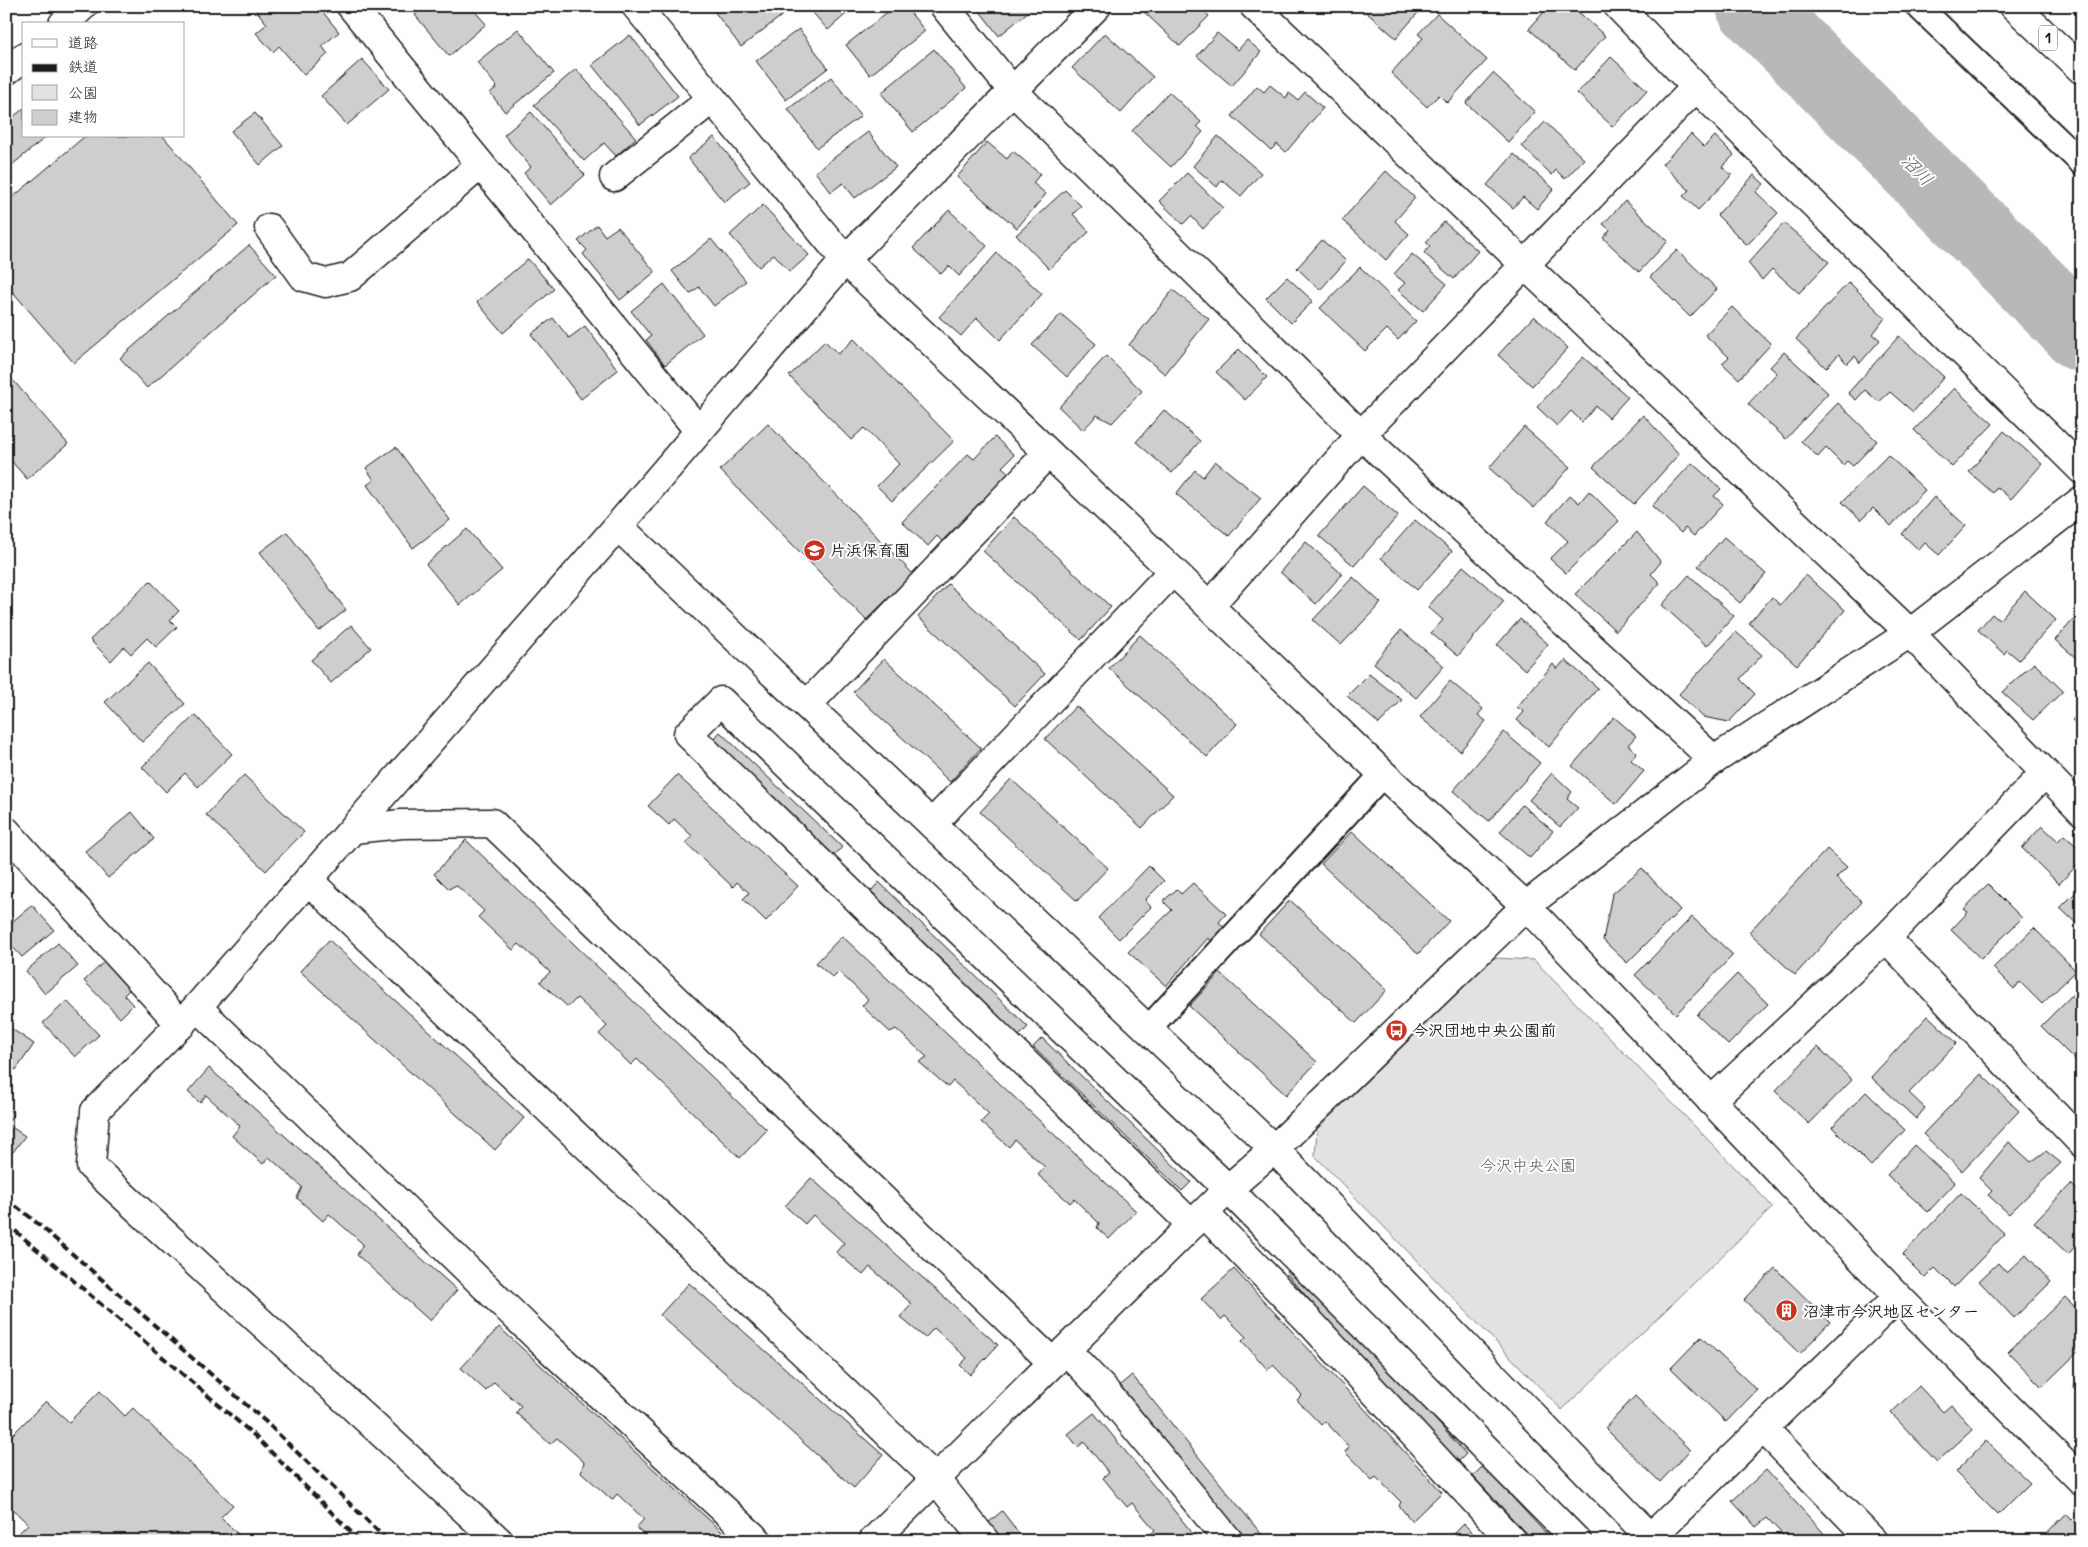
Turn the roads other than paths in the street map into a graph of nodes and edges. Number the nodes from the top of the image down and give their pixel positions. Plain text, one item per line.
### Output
1 (351, 6) edge
2 (636, 6) edge
3 (944, 6) edge
4 (1097, 6) edge
5 (1254, 6) edge
6 (1618, 6) edge
7 (1918, 6) edge
8 (2014, 6) edge
9 (22, 59) edge
10 (2082, 70) edge
11 (6, 72) edge
12 (1696, 87) junction
13 (1012, 90) junction
14 (712, 99) junction
15 (2082, 162) edge
16 (480, 165) junction
17 (614, 177) dead end
18 (269, 228) dead end
19 (845, 260) junction
20 (1524, 266) junction
21 (699, 431) junction
22 (1361, 435) junction
23 (1048, 453) junction
24 (2082, 470) edge
25 (2082, 500) edge
26 (618, 526) junction
27 (1173, 571) junction
28 (1210, 605) junction
29 (1910, 633) junction
30 (807, 705) junction
31 (1714, 760) junction
32 (1383, 774) junction
33 (2045, 774) junction
34 (2082, 811) edge
35 (932, 824) junction
36 (353, 829) junction
37 (6, 831) edge
38 (308, 880) junction
39 (1526, 906) junction
40 (1886, 938) junction
41 (189, 1016) junction
42 (1148, 1029) junction
43 (1711, 1101) junction
44 (2082, 1142) edge
45 (1274, 1149) junction
46 (1228, 1189) junction
47 (1198, 1219) junction
48 (1898, 1296) junction
49 (1059, 1356) junction
50 (1763, 1428) junction
51 (936, 1479) junction
52 (2082, 1482) edge
53 (1652, 1539) edge
54 (499, 1541) edge
55 (758, 1541) edge
56 (873, 1541) edge
57 (985, 1541) edge
58 (1229, 1541) edge
59 (1512, 1541) edge
60 (1577, 1541) edge
61 (1872, 1541) edge

1 - 16 main road
2 - 14 main road
3 - 13 main road
4 - 13 main road
5 - 20 main road
6 - 12 main road
7 - 15 lane
8 - 10 main road, 1
9 - 11 main road
12 - 20 main road
12 - 24 main road
13 - 19 main road
13 - 22 main road
14 - 17 main road
14 - 19 main road
16 - 18 main road
16 - 21 main road
19 - 21 main road
19 - 23 main road
20 - 22 main road
20 - 29 main road
21 - 26 main road
22 - 28 main road
22 - 31 main road
23 - 27 main road
23 - 30 main road
25 - 29 main road
26 - 30 main road
26 - 36 main road
27 - 28 main road
27 - 35 main road
28 - 32 main road
29 - 31 main road
29 - 33 main road
30 - 35 main road
31 - 39 main road
32 - 39 main road
32 - 42 lane
33 - 34 main road
33 - 40 main road
35 - 42 main road
36 - 38 main road
36 - 49 main road
37 - 41 main road
38 - 41 main road
38 - 51 main road
39 - 43 main road
39 - 45 main road
40 - 43 main road
40 - 44 main road
41 - 54 main road
41 - 55 main road
42 - 45 main road
43 - 48 main road
45 - 46 main road
45 - 53 main road
46 - 47 main road
46 - 47 main road
46 - 60 main road
47 - 49 main road
47 - 59 main road
48 - 50 main road
48 - 52 main road
49 - 51 main road
49 - 58 main road
50 - 53 main road
50 - 61 main road
51 - 56 main road
51 - 57 main road

